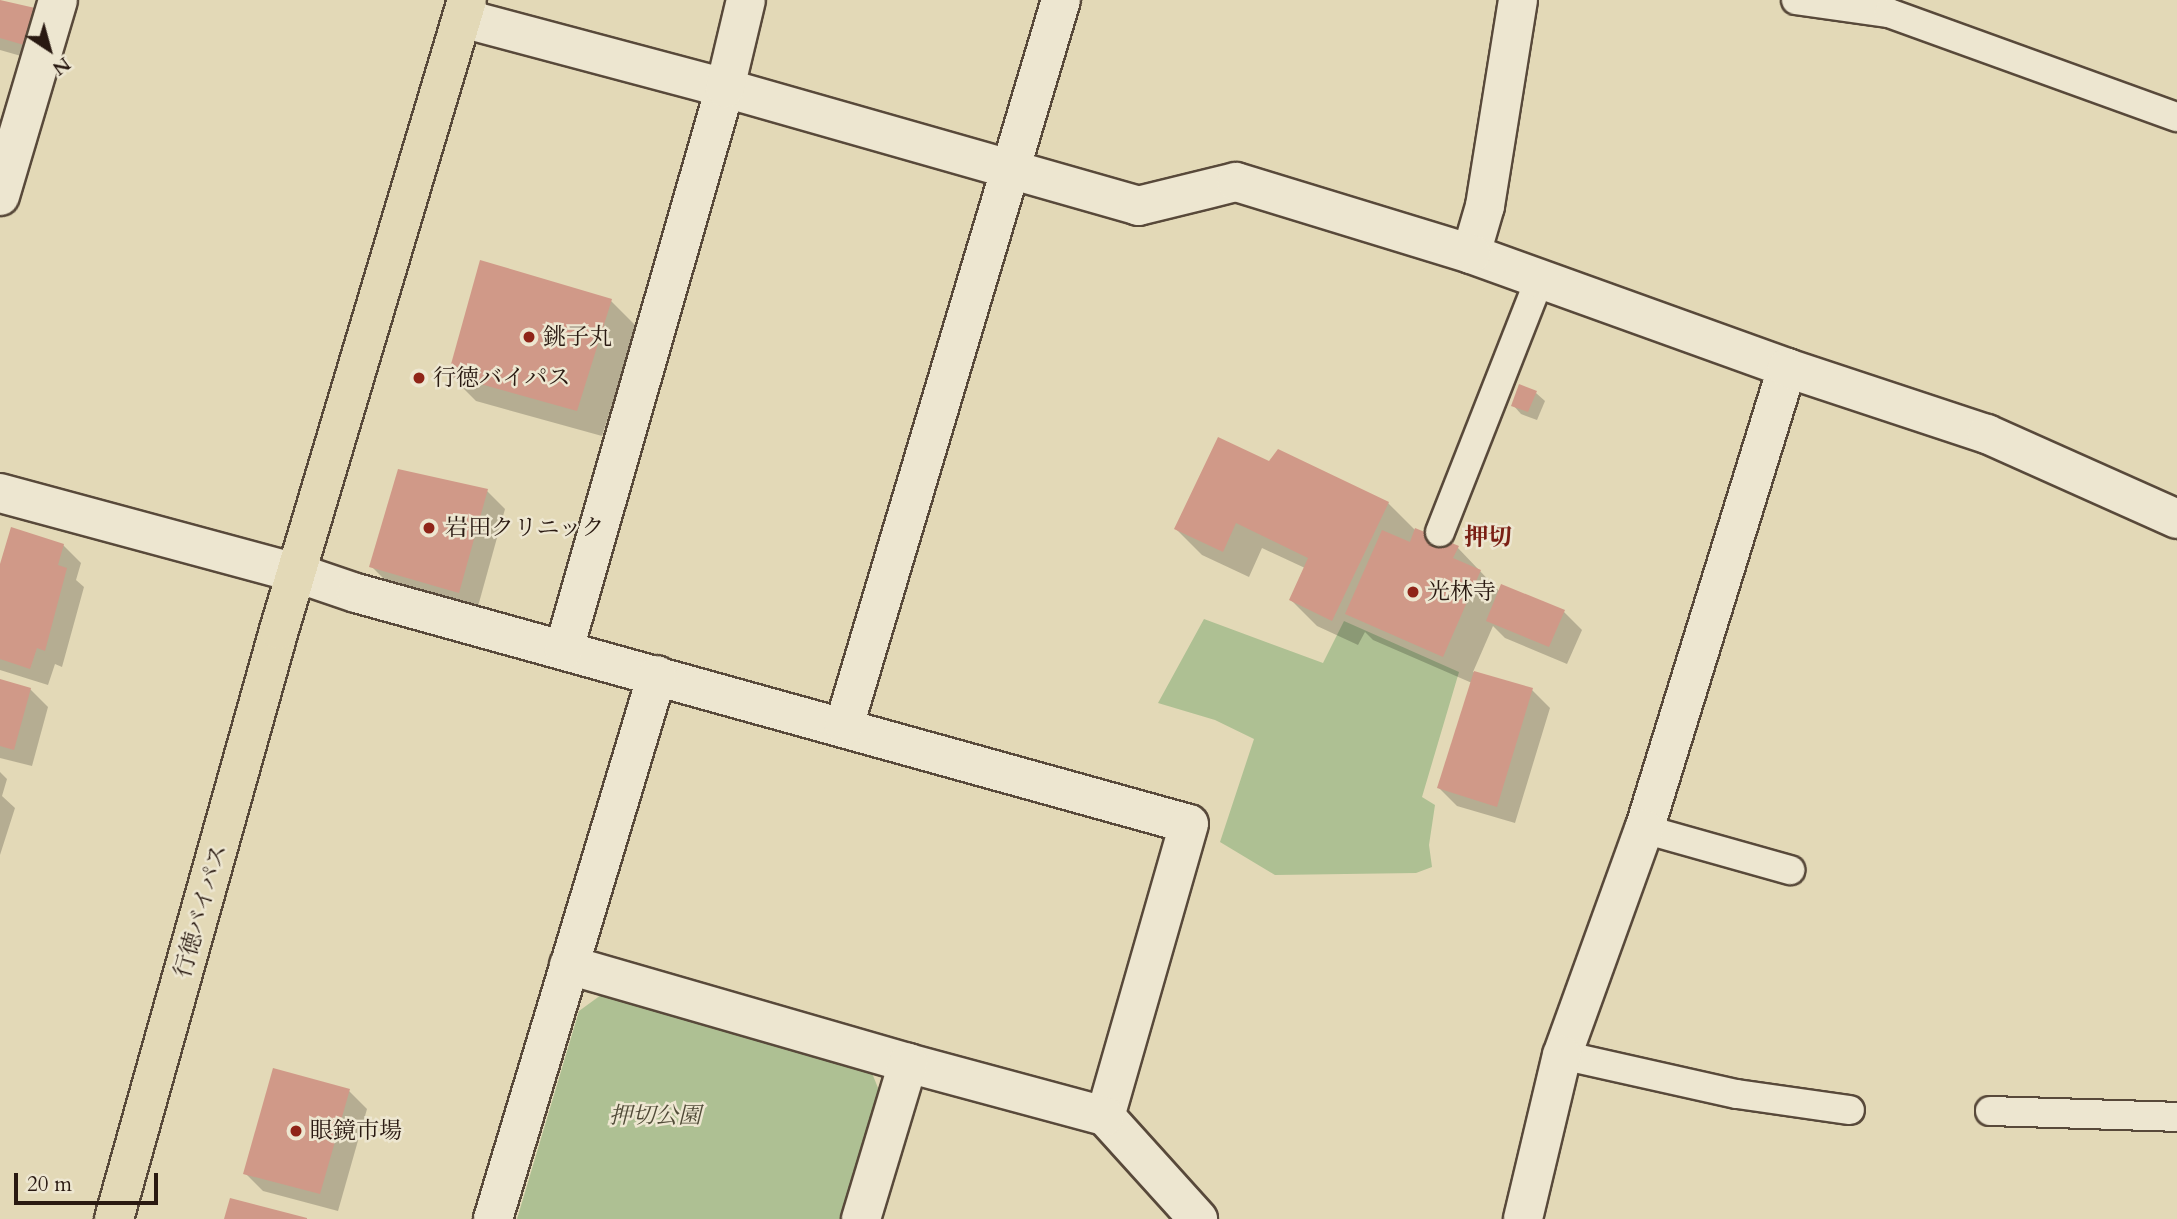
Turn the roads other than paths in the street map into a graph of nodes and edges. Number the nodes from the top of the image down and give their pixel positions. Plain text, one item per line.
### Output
1 (58, 0) edge
2 (746, 0) edge
3 (1061, 0) edge
4 (1518, 0) edge
5 (1796, 0) edge
6 (464, 9) edge
7 (725, 88) junction
8 (2177, 117) edge
9 (1010, 170) junction
10 (0, 196) edge
11 (1471, 254) junction
12 (1540, 278) junction
13 (1787, 368) junction
14 (0, 493) edge
15 (2177, 519) edge
16 (1440, 531) dead end
17 (297, 573) junction
18 (564, 649) junction
19 (657, 675) junction
20 (844, 726) junction
21 (1644, 829) junction
22 (1790, 870) dead end
23 (569, 965) junction
24 (1562, 1055) junction
25 (908, 1063) junction
26 (1850, 1110) dead end
27 (1990, 1111) dead end
28 (1105, 1116) junction
29 (2177, 1117) edge
30 (114, 1219) edge
31 (493, 1219) edge
32 (861, 1219) edge
33 (1198, 1219) edge
34 (1523, 1219) edge

1 - 10 street
2 - 7 street
3 - 9 street
4 - 11 street
5 - 8 lane
6 - 7 street
6 - 17 main road, 行徳バイパス
7 - 9 street
7 - 18 street
9 - 11 street
9 - 20 street
11 - 12 street
12 - 13 street
12 - 16 lane
13 - 15 street
13 - 21 street
14 - 17 street
17 - 18 street
17 - 30 main road, 行徳バイパス
18 - 19 street
19 - 20 street
19 - 23 street
20 - 28 street
21 - 22 lane
21 - 24 street
23 - 25 street
23 - 31 street
24 - 26 lane
24 - 34 street
25 - 28 street
25 - 32 street
27 - 29 lane
28 - 33 street

